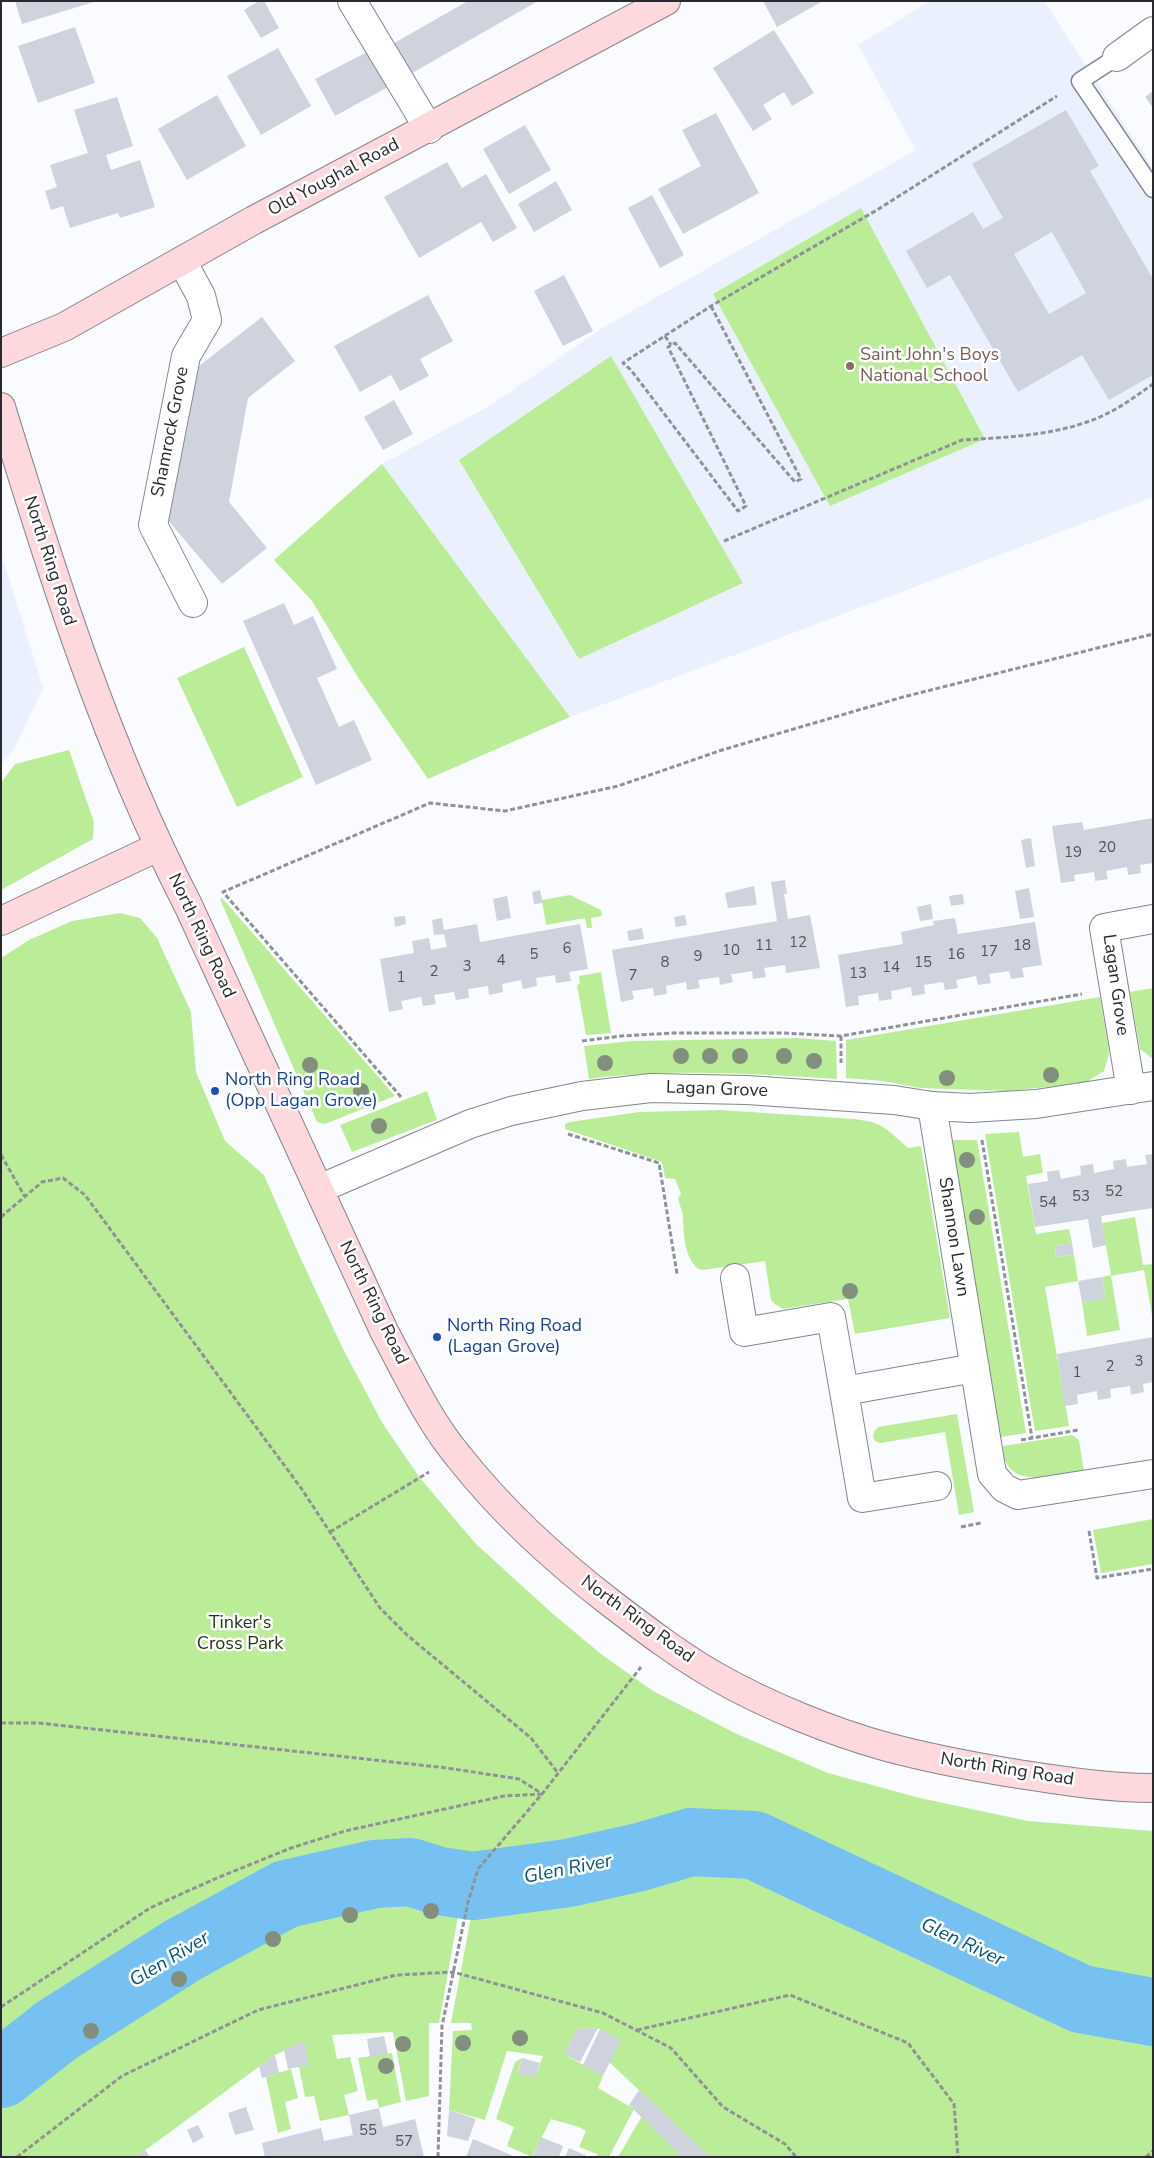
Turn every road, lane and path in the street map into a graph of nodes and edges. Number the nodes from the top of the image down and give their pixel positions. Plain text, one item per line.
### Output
1 (352, 1) edge
2 (666, 1) edge
3 (1153, 32) edge
4 (1117, 57) joint
5 (1080, 81) junction
6 (429, 128) junction
7 (1153, 188) edge
8 (182, 261) junction
9 (711, 306) junction
10 (665, 336) junction
11 (671, 345) junction
12 (1, 353) edge
13 (1153, 384) edge
14 (1, 407) edge
15 (724, 541) dead end
16 (193, 603) dead end
17 (1153, 634) edge
18 (158, 847) junction
19 (1153, 920) edge
20 (1, 921) edge
21 (1114, 988) junction
22 (582, 1041) dead end
23 (1142, 1088) edge
24 (401, 1097) dead end
25 (932, 1106) junction
26 (976, 1108) junction
27 (565, 1133) dead end
28 (1, 1155) edge
29 (319, 1188) junction
30 (25, 1197) junction
31 (1, 1216) edge
32 (677, 1274) dead end
33 (734, 1278) dead end
34 (975, 1368) junction
35 (844, 1391) junction
36 (1032, 1438) dead end
37 (429, 1472) dead end
38 (1153, 1474) edge
39 (937, 1486) dead end
40 (981, 1523) dead end
41 (961, 1527) dead end
42 (1089, 1531) dead end
43 (330, 1532) junction
44 (1153, 1569) edge
45 (661, 1642) junction
46 (1, 1723) edge
47 (558, 1773) junction
48 (1153, 1788) edge
49 (542, 1794) junction
50 (453, 1972) junction
51 (1, 2007) edge
52 (637, 2030) junction
53 (1153, 2151) edge
54 (17, 2157) edge
55 (438, 2157) edge
56 (796, 2157) edge
57 (958, 2157) edge
58 (1146, 2157) edge

1 - 6 street
2 - 6 main road, Old Youghal Road
3 - 4 street
4 - 5 lane
5 - 7 lane
5 - 9 path
6 - 8 main road, Old Youghal Road
8 - 12 main road, Old Youghal Road
8 - 16 street, Shamrock Grove
9 - 10 path
9 - 11 path
10 - 11 path
10 - 11 path
13 - 15 path
14 - 18 main road, North Ring Road
17 - 24 path
18 - 20 main road
18 - 29 main road, North Ring Road
19 - 21 street, Lagan Grove
21 - 22 path
21 - 23 street, Lagan Grove
23 - 26 street, Lagan Grove
25 - 26 street, Lagan Grove
25 - 29 street, Lagan Grove
25 - 34 street, Shannon Lawn
26 - 36 path
27 - 32 path
28 - 30 path
29 - 45 main road, North Ring Road
30 - 31 path
30 - 43 path
33 - 35 street
34 - 35 street
34 - 38 street, Shannon Lawn
35 - 39 street
37 - 43 path
40 - 41 path
42 - 44 path
43 - 47 path
45 - 47 path
45 - 48 main road, North Ring Road
46 - 49 path
47 - 49 path
49 - 50 path
49 - 51 path
50 - 52 path
50 - 54 path
50 - 55 path
52 - 56 path
52 - 57 path
53 - 58 path

